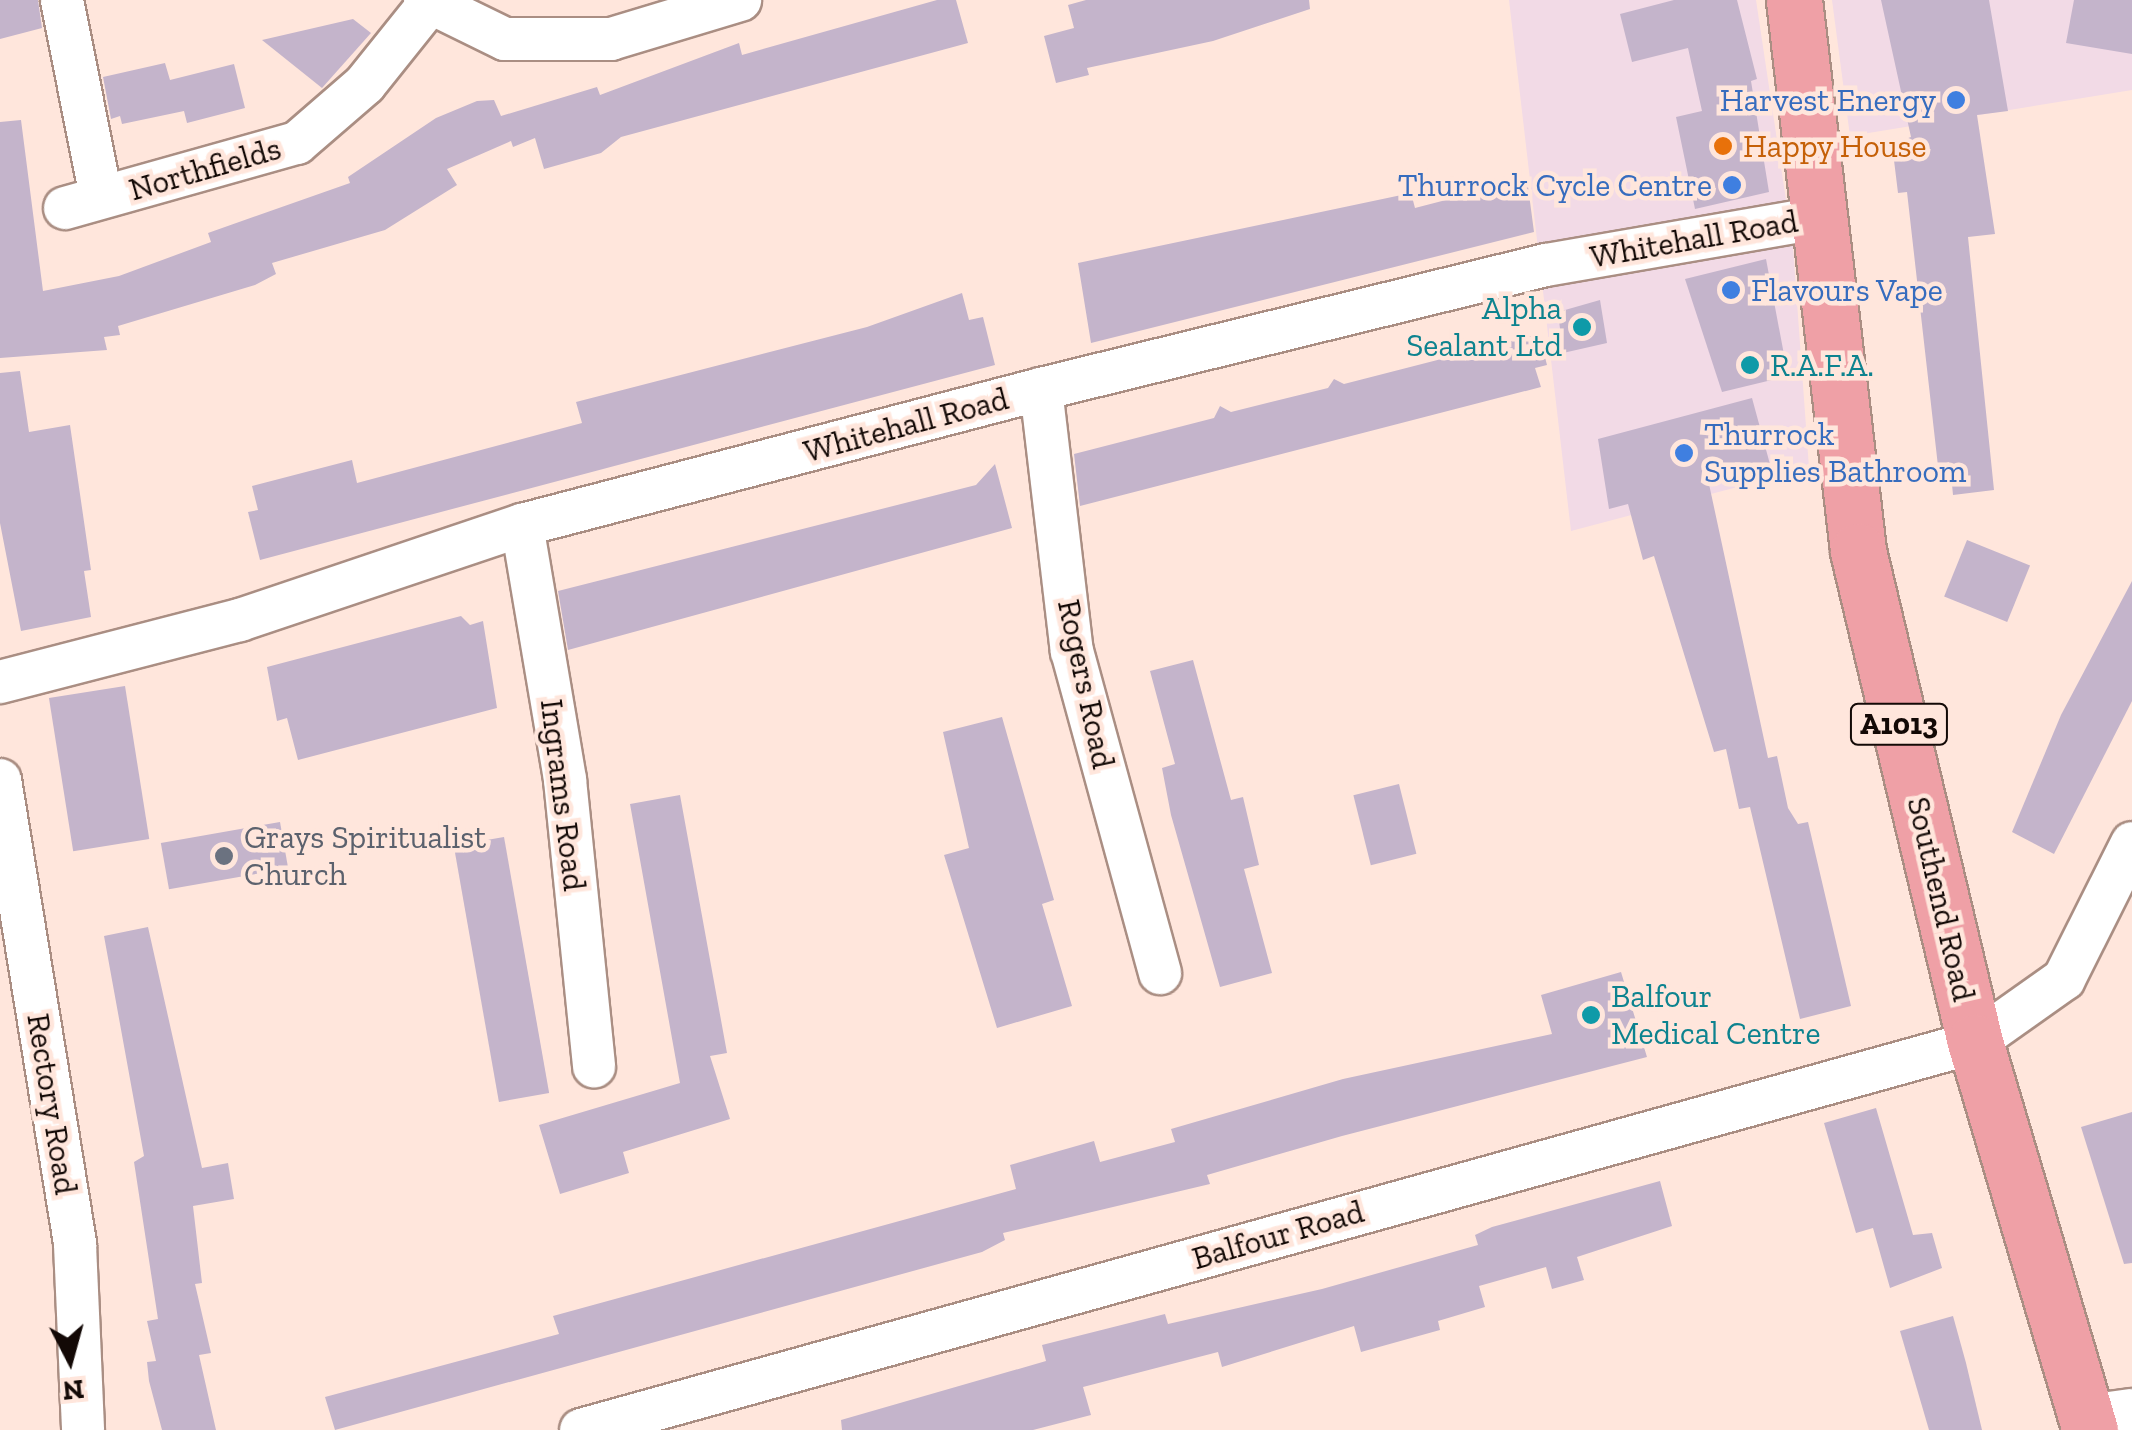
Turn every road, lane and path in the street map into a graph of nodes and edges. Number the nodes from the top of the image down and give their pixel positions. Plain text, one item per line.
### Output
1 (62, 0) edge
2 (740, 0) edge
3 (1794, 0) edge
4 (427, 2) edge
5 (1824, 216) junction
6 (1041, 389) junction
7 (522, 525) junction
8 (0, 682) edge
9 (0, 780) edge
10 (2132, 844) edge
11 (1160, 973) dead end
12 (1975, 1042) junction
13 (594, 1067) dead end
14 (2103, 1419) edge
15 (83, 1430) edge
16 (580, 1430) edge

1 - 4 street, Northfields
2 - 4 street, Northfields
3 - 5 main road, Southend Road / A1013
5 - 6 street, Whitehall Road
5 - 12 main road, Southend Road / A1013
6 - 7 street, Whitehall Road
6 - 11 street, Rogers Road
7 - 8 street, Whitehall Road
7 - 13 street, Ingrams Road
9 - 15 street, Rectory Road
10 - 12 street, Balfour Road
12 - 14 main road, Southend Road / A1013
12 - 16 street, Balfour Road

